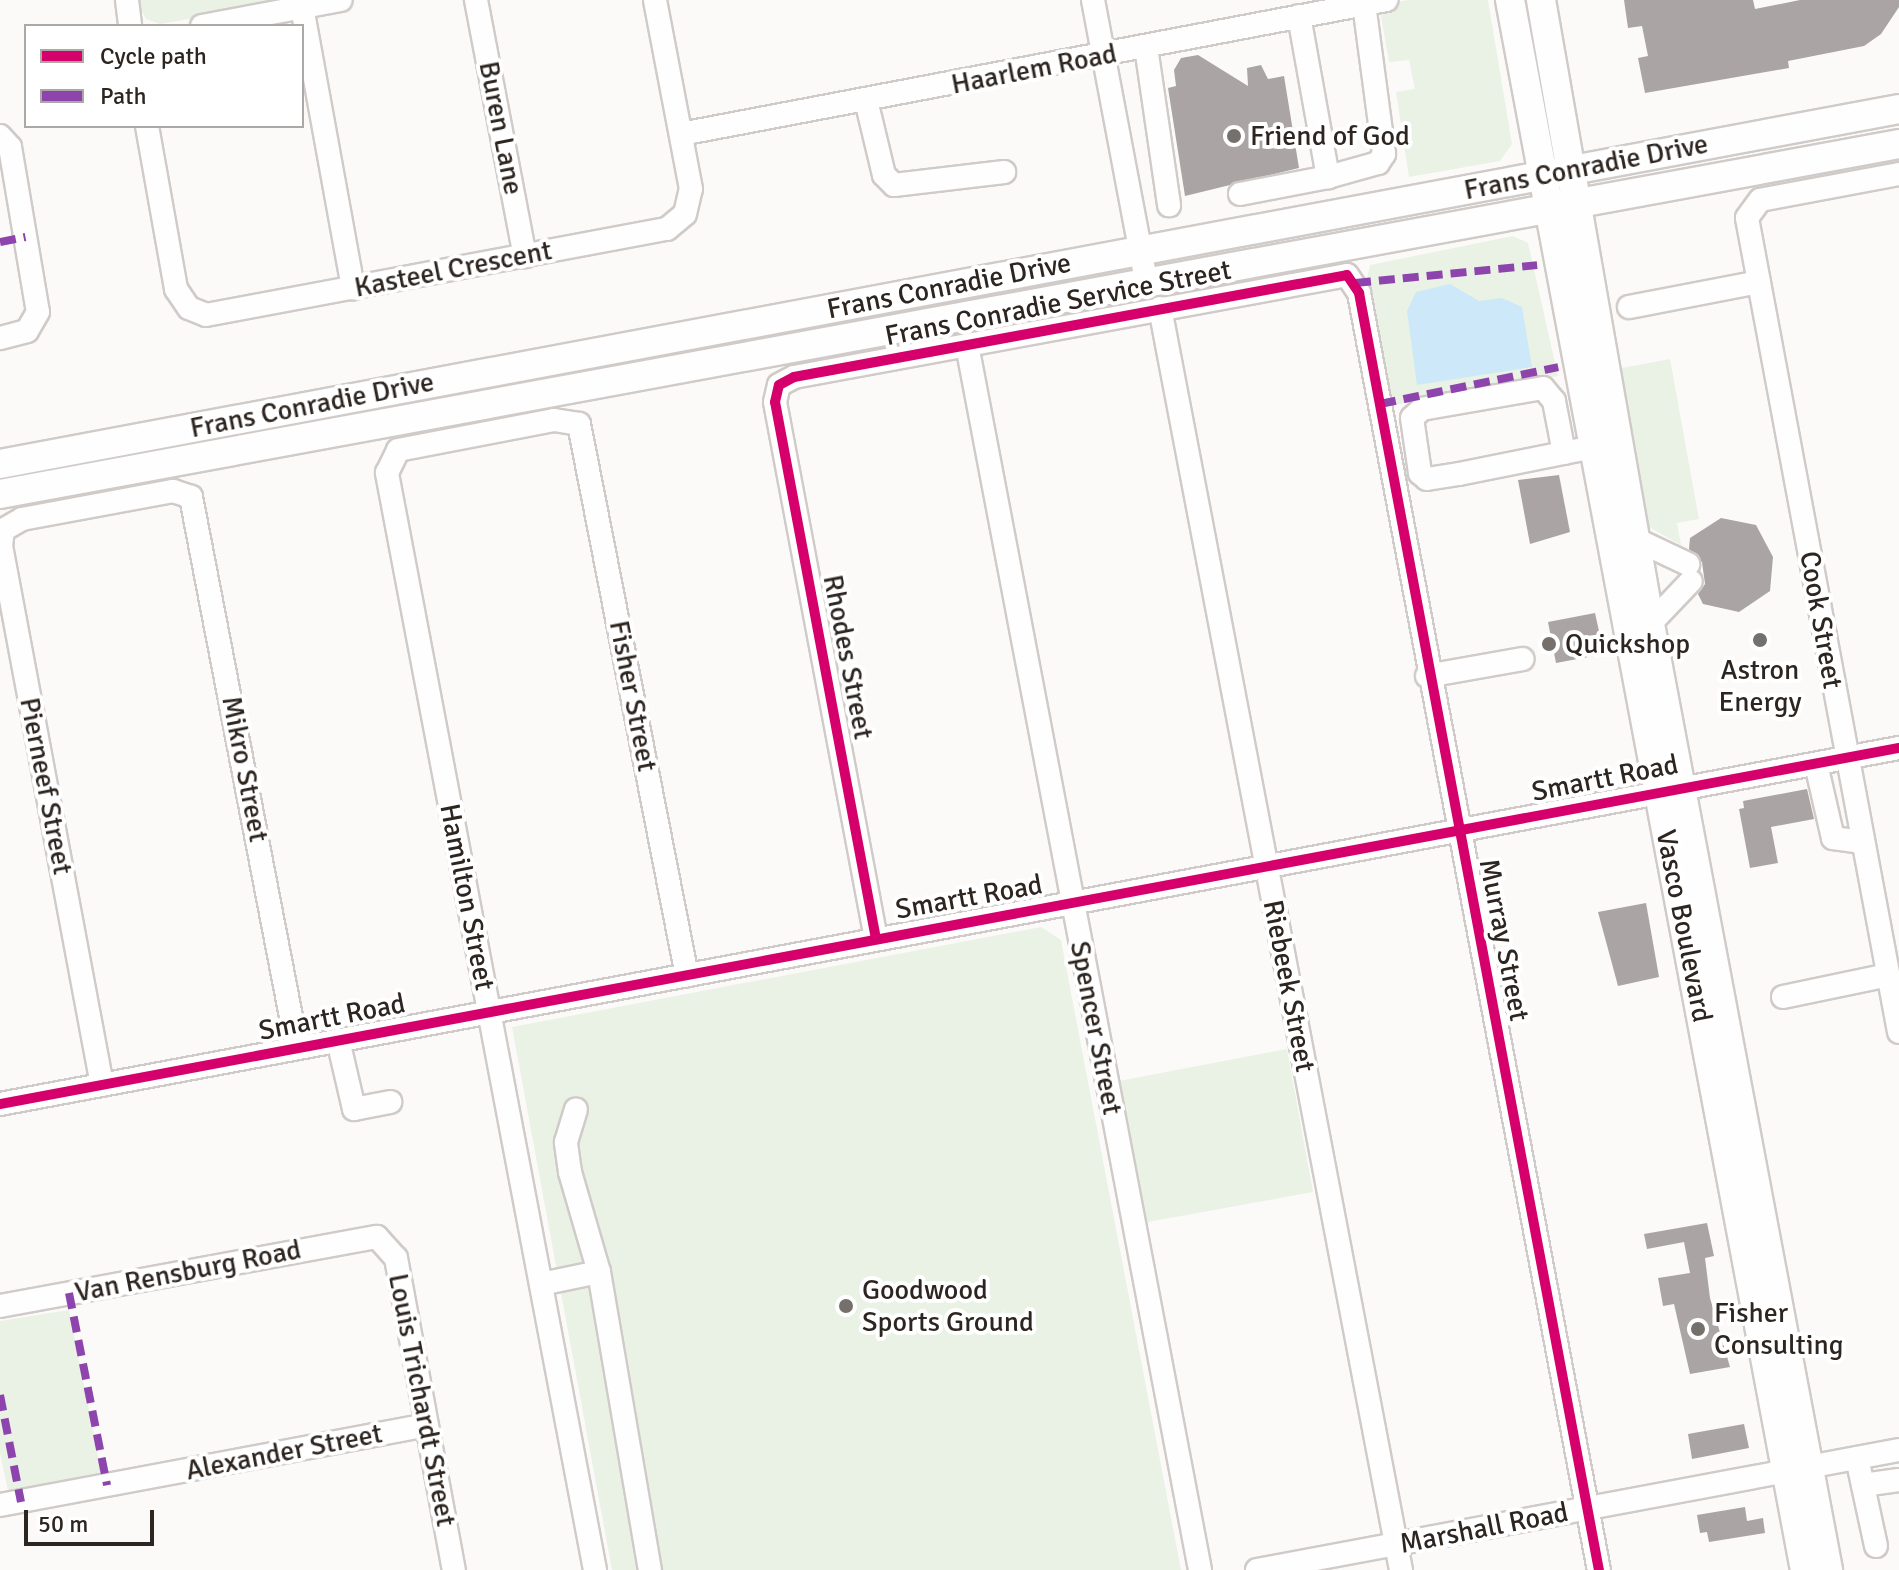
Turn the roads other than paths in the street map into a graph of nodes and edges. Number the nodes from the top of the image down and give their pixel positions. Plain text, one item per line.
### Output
1 (127, 0) edge
2 (341, 0) edge
3 (476, 0) edge
4 (655, 0) edge
5 (1093, 0) edge
6 (1386, 0) edge
7 (1510, 0) edge
8 (1541, 0) edge
9 (1364, 4) junction
10 (302, 7) junction
11 (1299, 16) junction
12 (130, 24) edge
13 (213, 24) edge
14 (1146, 47) junction
15 (1104, 56) junction
16 (1899, 93) edge
17 (866, 100) junction
18 (1899, 109) edge
19 (1822, 123) junction
20 (147, 128) edge
21 (681, 134) junction
22 (0, 136) edge
23 (1899, 144) edge
24 (1572, 170) junction
25 (1004, 172) dead end
26 (1899, 174) edge
27 (1542, 175) junction
28 (1328, 177) junction
29 (1240, 194) dead end
30 (1578, 203) junction
31 (1169, 205) dead end
32 (1548, 208) junction
33 (1140, 250) junction
34 (525, 256) junction
35 (1347, 275) joint
36 (1146, 280) junction
37 (1759, 282) junction
38 (353, 288) junction
39 (1629, 307) dead end
40 (1160, 308) junction
41 (0, 338) edge
42 (967, 345) junction
43 (779, 385) joint
44 (573, 421) joint
45 (1593, 447) junction
46 (1564, 453) junction
47 (0, 464) edge
48 (185, 493) joint
49 (0, 494) edge
50 (1635, 539) junction
51 (1650, 624) junction
52 (1522, 659) dead end
53 (1427, 676) junction
54 (1899, 748) edge
55 (1847, 758) junction
56 (1816, 764) junction
57 (1670, 790) junction
58 (1459, 831) junction
59 (1863, 842) junction
60 (1266, 866) junction
61 (1072, 903) junction
62 (876, 939) junction
63 (1888, 975) junction
64 (687, 976) junction
65 (1783, 997) dead end
66 (489, 1012) junction
67 (1899, 1032) edge
68 (338, 1040) junction
69 (297, 1048) junction
70 (102, 1085) junction
71 (390, 1102) dead end
72 (0, 1104) edge
73 (576, 1110) dead end
74 (377, 1237) joint
75 (599, 1272) junction
76 (541, 1284) junction
77 (0, 1306) edge
78 (427, 1425) junction
79 (1899, 1450) edge
80 (1857, 1458) junction
81 (1798, 1469) junction
82 (1899, 1480) edge
83 (1863, 1485) junction
84 (0, 1505) edge
85 (1588, 1508) junction
86 (1397, 1545) junction
87 (1876, 1546) dead end
88 (454, 1570) edge
89 (595, 1570) edge
90 (650, 1570) edge
91 (1200, 1570) edge
92 (1257, 1570) edge
93 (1401, 1570) edge
94 (1599, 1570) edge
95 (1805, 1570) edge
96 (1828, 1570) edge

1 - 12 street
2 - 10 street
3 - 34 street, Buren Lane
4 - 21 street, Kasteel Crescent
5 - 15 street
6 - 9 street, Haarlem Road
7 - 27 main road, Vasco Boulevard
8 - 24 main road, Vasco Boulevard
9 - 11 street, Haarlem Road
9 - 28 street
10 - 13 street
10 - 38 street
11 - 14 street, Haarlem Road
11 - 28 street
14 - 15 street, Haarlem Road
14 - 31 street
15 - 17 street, Haarlem Road
15 - 33 street
16 - 19 main road
17 - 21 street, Haarlem Road
17 - 25 street
18 - 19 main road, Frans Conradie Drive
19 - 24 main road, Frans Conradie Drive
20 - 38 street, Kasteel Crescent
21 - 34 street, Kasteel Crescent
22 - 41 street
23 - 30 main road, Frans Conradie Drive
24 - 27 main road, Frans Conradie Drive
24 - 30 main road, Vasco Boulevard
26 - 37 street, Cook Street
27 - 32 main road, Vasco Boulevard
27 - 33 main road, Frans Conradie Drive
28 - 29 street
30 - 32 main road, Frans Conradie Drive
30 - 50 main road, Vasco Boulevard
32 - 36 main road, Frans Conradie Drive
32 - 45 main road, Vasco Boulevard
33 - 36 street
33 - 47 main road, Frans Conradie Drive
34 - 38 street, Kasteel Crescent
35 - 40 street, Frans Conradie Service Street
35 - 53 street, Murray Street
36 - 49 main road, Frans Conradie Drive
37 - 39 street
37 - 55 street, Cook Street
40 - 42 street, Frans Conradie Service Street
40 - 60 street, Riebeek Street
42 - 43 street, Frans Conradie Service Street
42 - 61 street, Spencer Street
43 - 62 street, Rhodes Street
44 - 64 street, Fisher Street
44 - 66 street, Hamilton Street
45 - 46 street
45 - 57 main road, Vasco Boulevard
46 - 46 street
48 - 69 street, Mikro Street
48 - 70 street, Pierneef Street
50 - 51 main road, Vasco Boulevard
50 - 51 street
51 - 57 main road, Vasco Boulevard
52 - 53 street
53 - 58 street, Murray Street
54 - 55 street, Smartt Road
55 - 56 street, Smartt Road
55 - 59 street, Cook Street
56 - 57 street, Smartt Road
56 - 59 street
57 - 58 street, Smartt Road
57 - 81 main road, Vasco Boulevard
58 - 60 street, Smartt Road
58 - 85 street, Murray Street
59 - 63 street, Cook Street
60 - 61 street, Smartt Road
60 - 86 street, Riebeek Street
61 - 62 street, Smartt Road
61 - 91 street, Spencer Street
62 - 64 street, Smartt Road
63 - 65 street
63 - 67 street, Cook Street
64 - 66 street, Smartt Road
66 - 68 street, Smartt Road
66 - 76 street, Hamilton Street
68 - 69 street, Smartt Road
68 - 71 street
69 - 70 street, Smartt Road
70 - 72 street, Smartt Road
73 - 75 street
74 - 77 street, Van Rensburg Road
74 - 78 street, Louis Trichardt Street
75 - 76 street
75 - 90 street
76 - 89 street, Hamilton Street
78 - 84 street, Alexander Street
78 - 88 street, Louis Trichardt Street
79 - 80 street, Marshall Road
80 - 81 street, Marshall Road
80 - 83 street
81 - 85 street, Marshall Road
81 - 95 main road, Vasco Boulevard
81 - 96 main road, Vasco Boulevard
82 - 83 street
83 - 87 street
85 - 86 street, Marshall Road
85 - 94 street, Murray Street
86 - 92 street, Marshall Road
86 - 93 street, Riebeek Street

